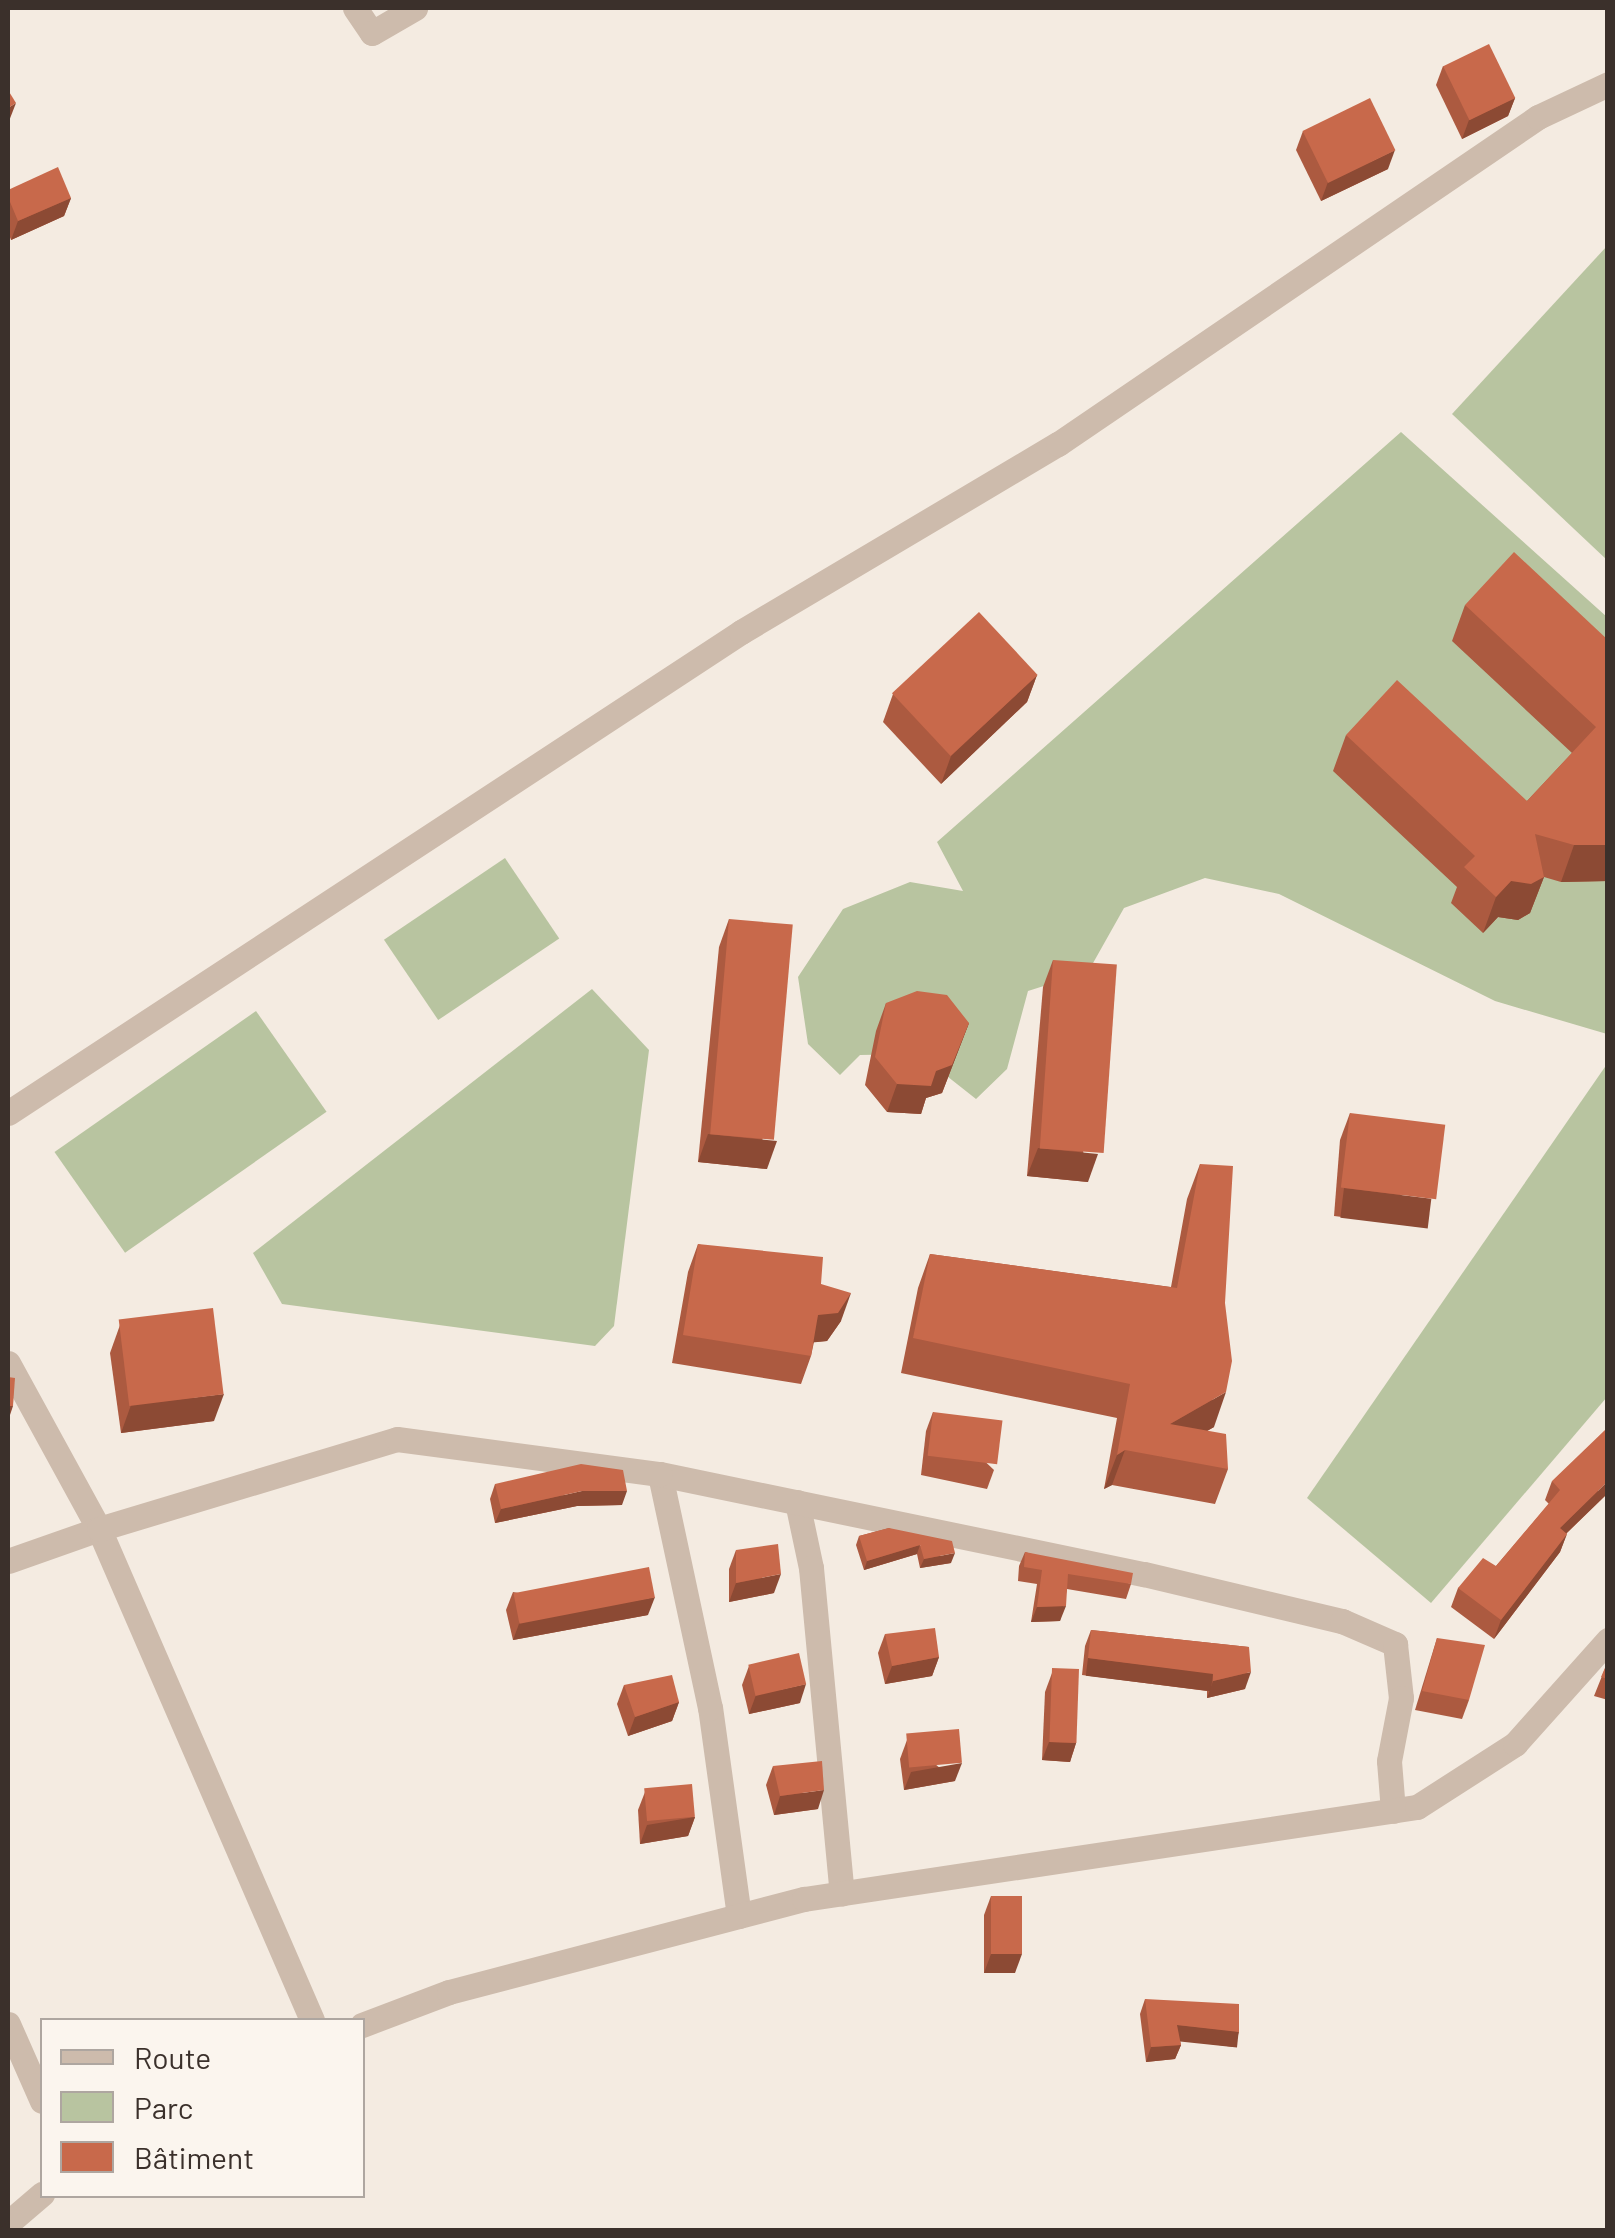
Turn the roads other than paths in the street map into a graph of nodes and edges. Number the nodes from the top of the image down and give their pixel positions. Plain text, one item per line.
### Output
1 (354, 8) edge
2 (415, 8) edge
3 (1608, 84) edge
4 (8, 1113) edge
5 (8, 1363) edge
6 (660, 1474) junction
7 (797, 1502) junction
8 (99, 1530) junction
9 (8, 1561) edge
10 (1608, 1640) edge
11 (1392, 1811) junction
12 (842, 1894) junction
13 (739, 1916) junction
14 (311, 2018) edge
15 (8, 2024) edge
16 (365, 2024) edge
17 (40, 2096) edge
18 (40, 2196) edge
19 (8, 2223) edge

1 - 2 street
3 - 4 street
5 - 8 street
6 - 7 street
6 - 8 street
6 - 13 street
7 - 11 street
7 - 12 street
8 - 9 street
8 - 14 street
10 - 11 street
11 - 12 street
12 - 13 street
13 - 16 street
15 - 17 street
18 - 19 street

